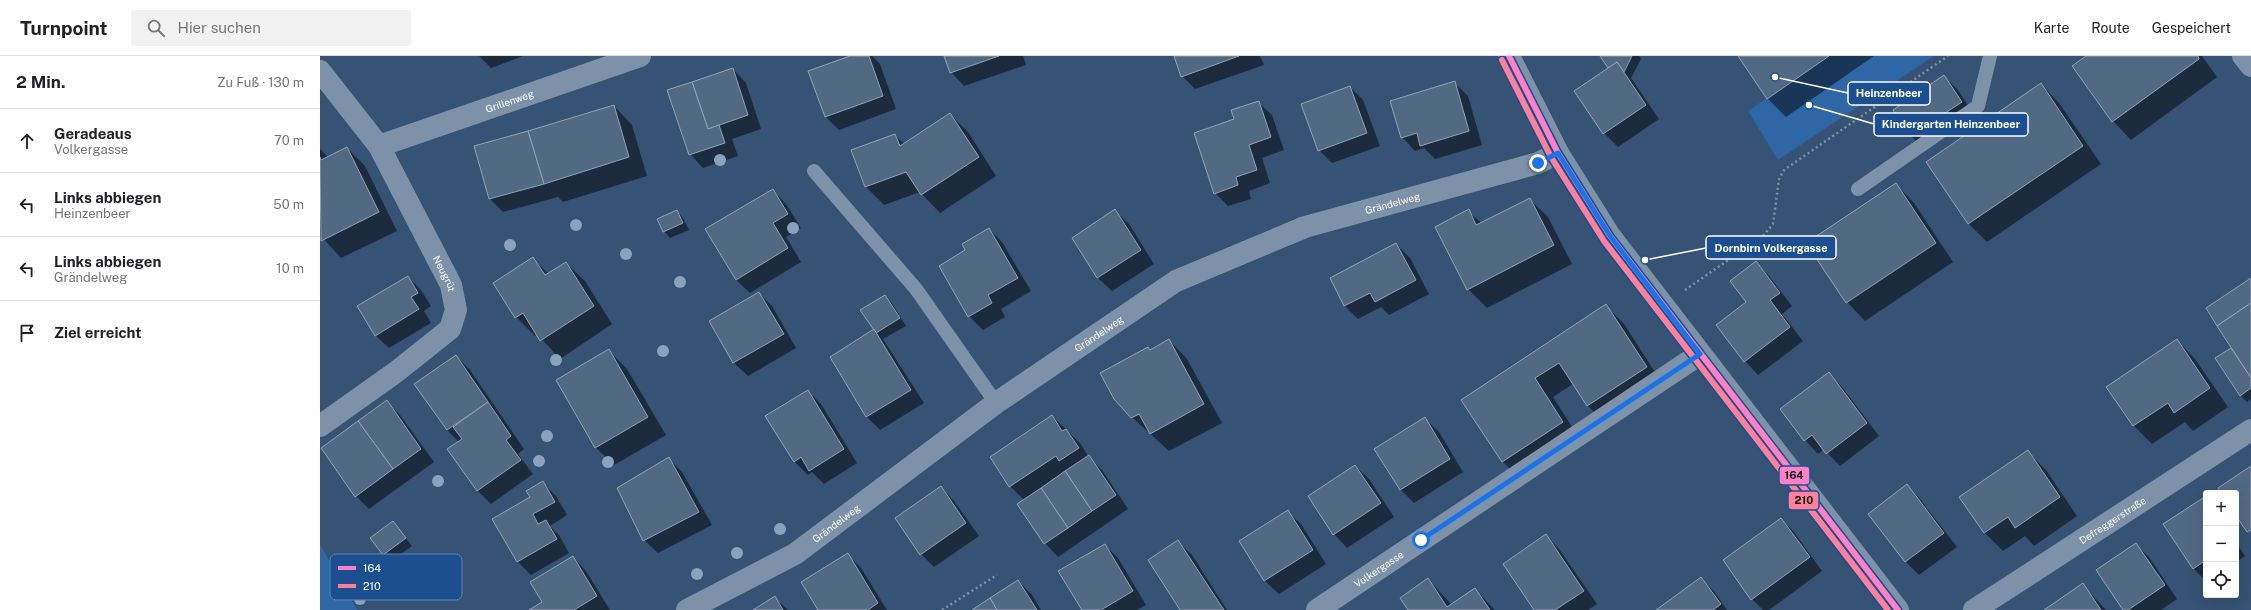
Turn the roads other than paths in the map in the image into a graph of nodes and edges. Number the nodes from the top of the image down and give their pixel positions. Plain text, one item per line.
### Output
1 (640, 56) edge
2 (1509, 56) edge
3 (1990, 56) edge
4 (2243, 56) edge
5 (2251, 66) edge
6 (324, 83) edge
7 (379, 146) junction
8 (1558, 153) junction
9 (814, 171) dead end
10 (1858, 189) dead end
11 (1700, 354) junction
12 (996, 403) junction
13 (320, 426) edge
14 (2251, 430) edge
15 (687, 610) edge
16 (1317, 610) edge
17 (1898, 610) edge
18 (1974, 610) edge

1 - 7 street, Grillenweg
2 - 8 street
3 - 10 lane
4 - 5 street
6 - 7 street, Neugrüt
7 - 13 street, Neugrüt
8 - 11 street
8 - 12 street, Grändelweg
9 - 12 lane
11 - 16 street, Volkergasse
11 - 17 street
12 - 15 street, Grändelweg
14 - 18 street, Defreggerstraße

